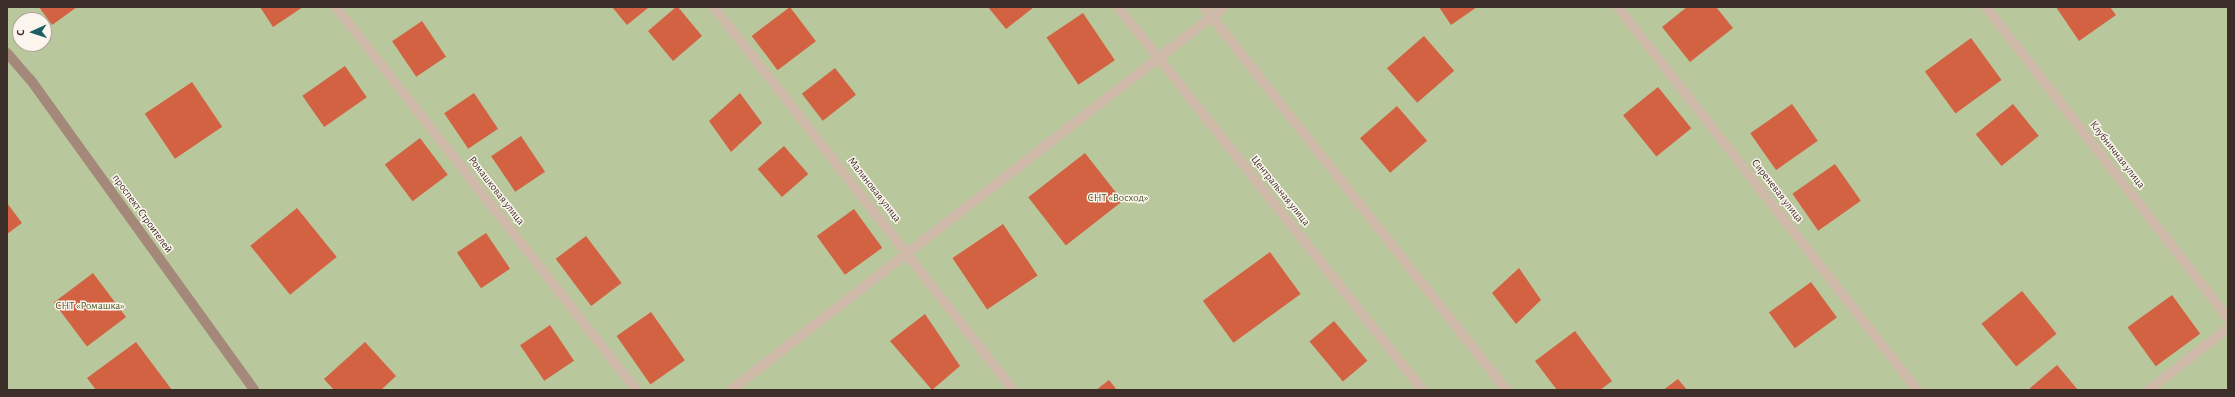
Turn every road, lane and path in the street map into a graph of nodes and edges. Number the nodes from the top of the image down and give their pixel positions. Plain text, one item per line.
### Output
1 (336, 7) edge
2 (714, 7) edge
3 (1118, 7) edge
4 (1204, 7) edge
5 (1224, 7) edge
6 (1618, 7) edge
7 (1986, 7) edge
8 (1212, 17) junction
9 (7, 53) edge
10 (1158, 58) junction
11 (908, 253) junction
12 (2228, 318) edge
13 (2228, 328) edge
14 (254, 390) edge
15 (636, 390) edge
16 (731, 390) edge
17 (1013, 390) edge
18 (1423, 390) edge
19 (1507, 390) edge
20 (1916, 390) edge
21 (2149, 390) edge

1 - 15 street, Ромашковая улица
2 - 11 street, Малиновая улица
3 - 10 street, Центральная улица
4 - 8 street
5 - 8 street
6 - 20 street, Сиреневая улица
7 - 12 street, Клубничная улица
8 - 10 street
8 - 19 street
9 - 14 street, проспект Строителей
10 - 11 street
10 - 18 street, Центральная улица
11 - 16 street
11 - 17 street, Малиновая улица
13 - 21 street

